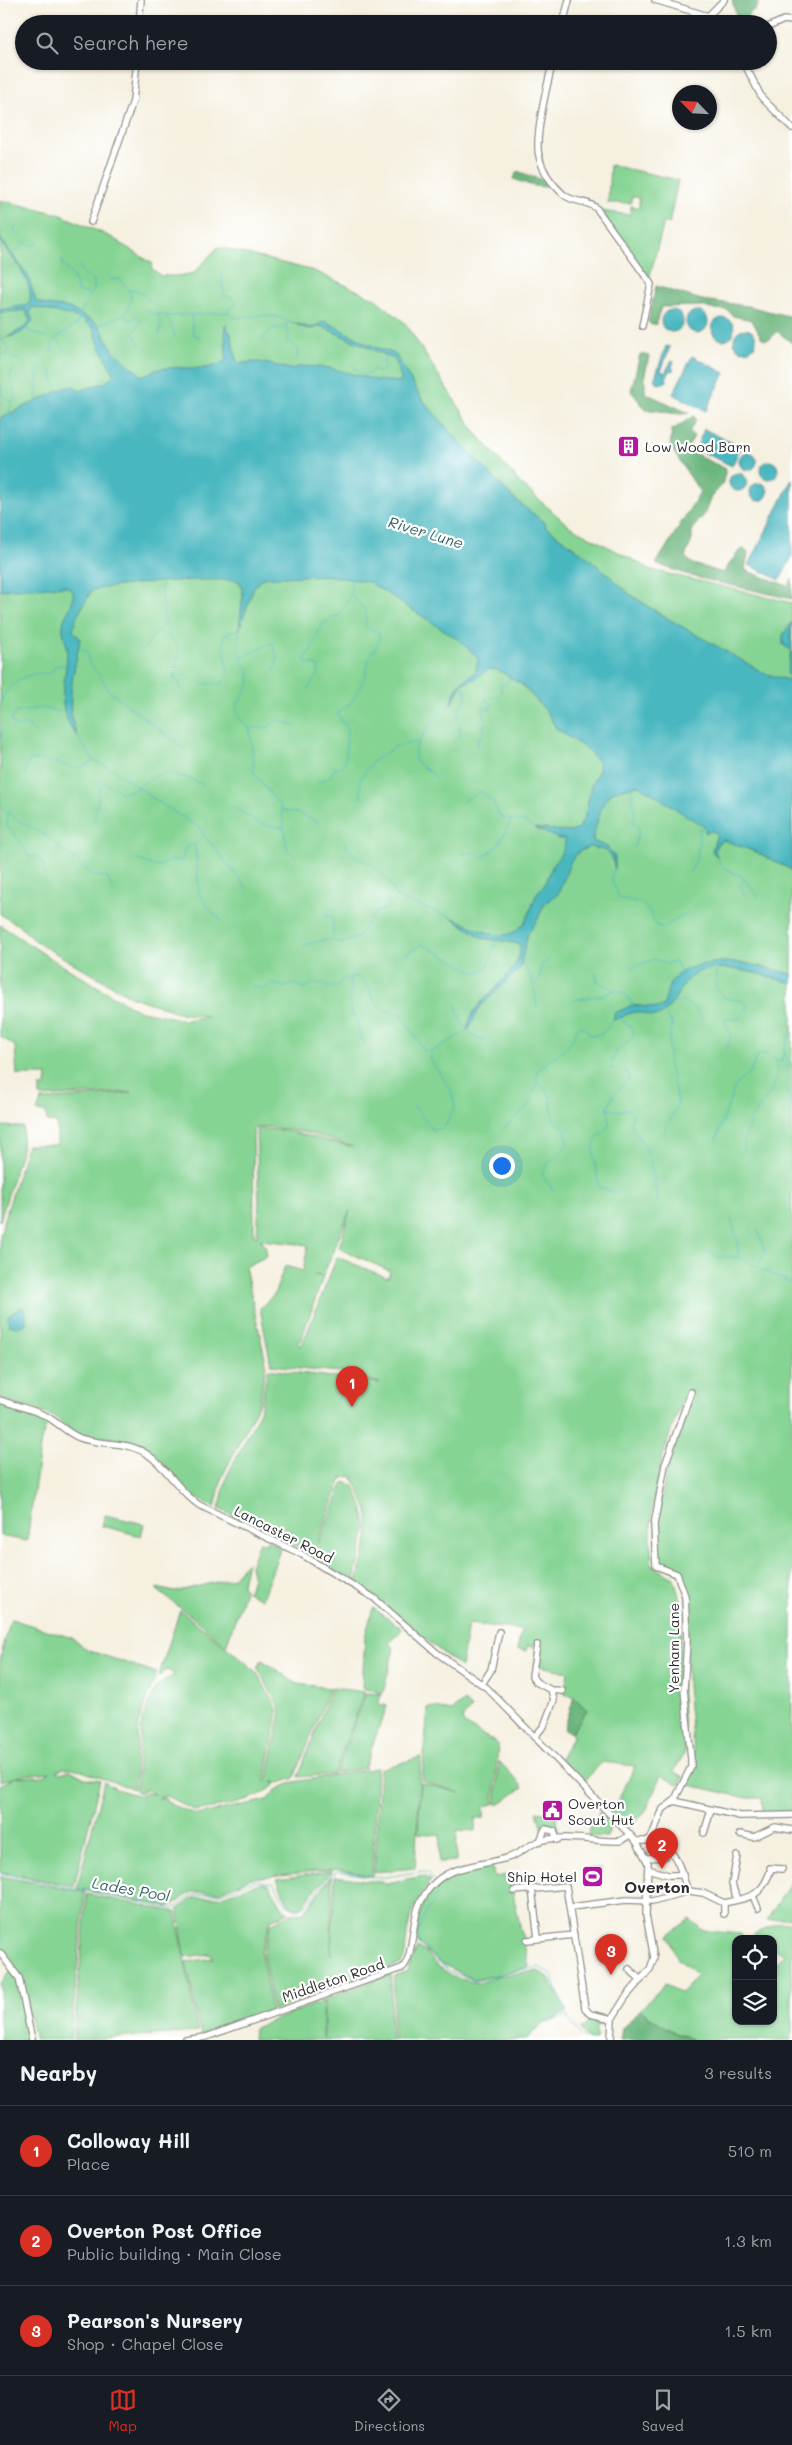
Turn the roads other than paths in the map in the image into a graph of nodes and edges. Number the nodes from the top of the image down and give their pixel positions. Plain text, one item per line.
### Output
1 (141, 0) edge
2 (569, 0) edge
3 (655, 0) edge
4 (724, 0) edge
5 (140, 15) edge
6 (565, 15) edge
7 (705, 15) edge
8 (709, 15) edge
9 (792, 21) edge
10 (777, 23) edge
11 (136, 70) edge
12 (551, 70) edge
13 (748, 70) edge
14 (792, 128) edge
15 (91, 222) dead end
16 (642, 326) dead end
17 (691, 1392) dead end
18 (0, 1400) edge
19 (499, 1632) dead end
20 (529, 1649) dead end
21 (482, 1684) junction
22 (552, 1691) junction
23 (562, 1691) dead end
24 (534, 1737) junction
25 (674, 1800) junction
26 (711, 1810) junction
27 (776, 1815) junction
28 (792, 1815) edge
29 (775, 1827) junction
30 (792, 1830) edge
31 (704, 1833) dead end
32 (740, 1834) dead end
33 (630, 1835) junction
34 (651, 1838) junction
35 (557, 1840) junction
36 (540, 1841) junction
37 (636, 1841) junction
38 (737, 1856) dead end
39 (664, 1857) dead end
40 (646, 1858) junction
41 (648, 1869) junction
42 (782, 1869) dead end
43 (683, 1875) junction
44 (532, 1889) junction
45 (687, 1889) dead end
46 (514, 1891) dead end
47 (753, 1896) junction
48 (646, 1900) junction
49 (737, 1900) junction
50 (724, 1903) junction
51 (571, 1907) junction
52 (758, 1908) dead end
53 (724, 1914) dead end
54 (574, 1935) junction
55 (538, 1938) junction
56 (528, 1940) dead end
57 (0, 1954) edge
58 (629, 1969) dead end
59 (641, 1980) junction
60 (612, 2019) junction
61 (32, 2040) edge
62 (185, 2040) edge
63 (611, 2040) edge

1 - 5 street
2 - 6 street
3 - 7 street
4 - 8 street
9 - 10 street
11 - 15 street
12 - 16 street
13 - 14 street
17 - 25 street, Yenham Lane
18 - 21 street, Lancaster Road
19 - 21 street
20 - 22 street
21 - 24 street, Lancaster Road
22 - 23 street
22 - 24 street
24 - 33 street, Lancaster Road
25 - 26 street
25 - 34 street
26 - 27 street
26 - 31 street
27 - 28 street
27 - 29 street
29 - 30 street
29 - 32 street
33 - 35 street, Middleton Road
33 - 37 street, Lancaster Road
34 - 37 street
34 - 43 street
35 - 36 street, Middleton Road
35 - 36 street
36 - 62 street, Middleton Road
37 - 40 street, Lancaster Road
38 - 49 street
39 - 40 street
40 - 41 street
41 - 43 street
41 - 48 street
42 - 47 street
43 - 45 street
44 - 46 street
44 - 51 street
44 - 55 street
47 - 49 street
47 - 52 street
48 - 50 street
48 - 51 street
48 - 59 street
49 - 50 street
50 - 53 street
51 - 54 street
54 - 55 street
54 - 60 street
55 - 56 street
57 - 61 street
58 - 59 street
59 - 60 street
60 - 63 street

